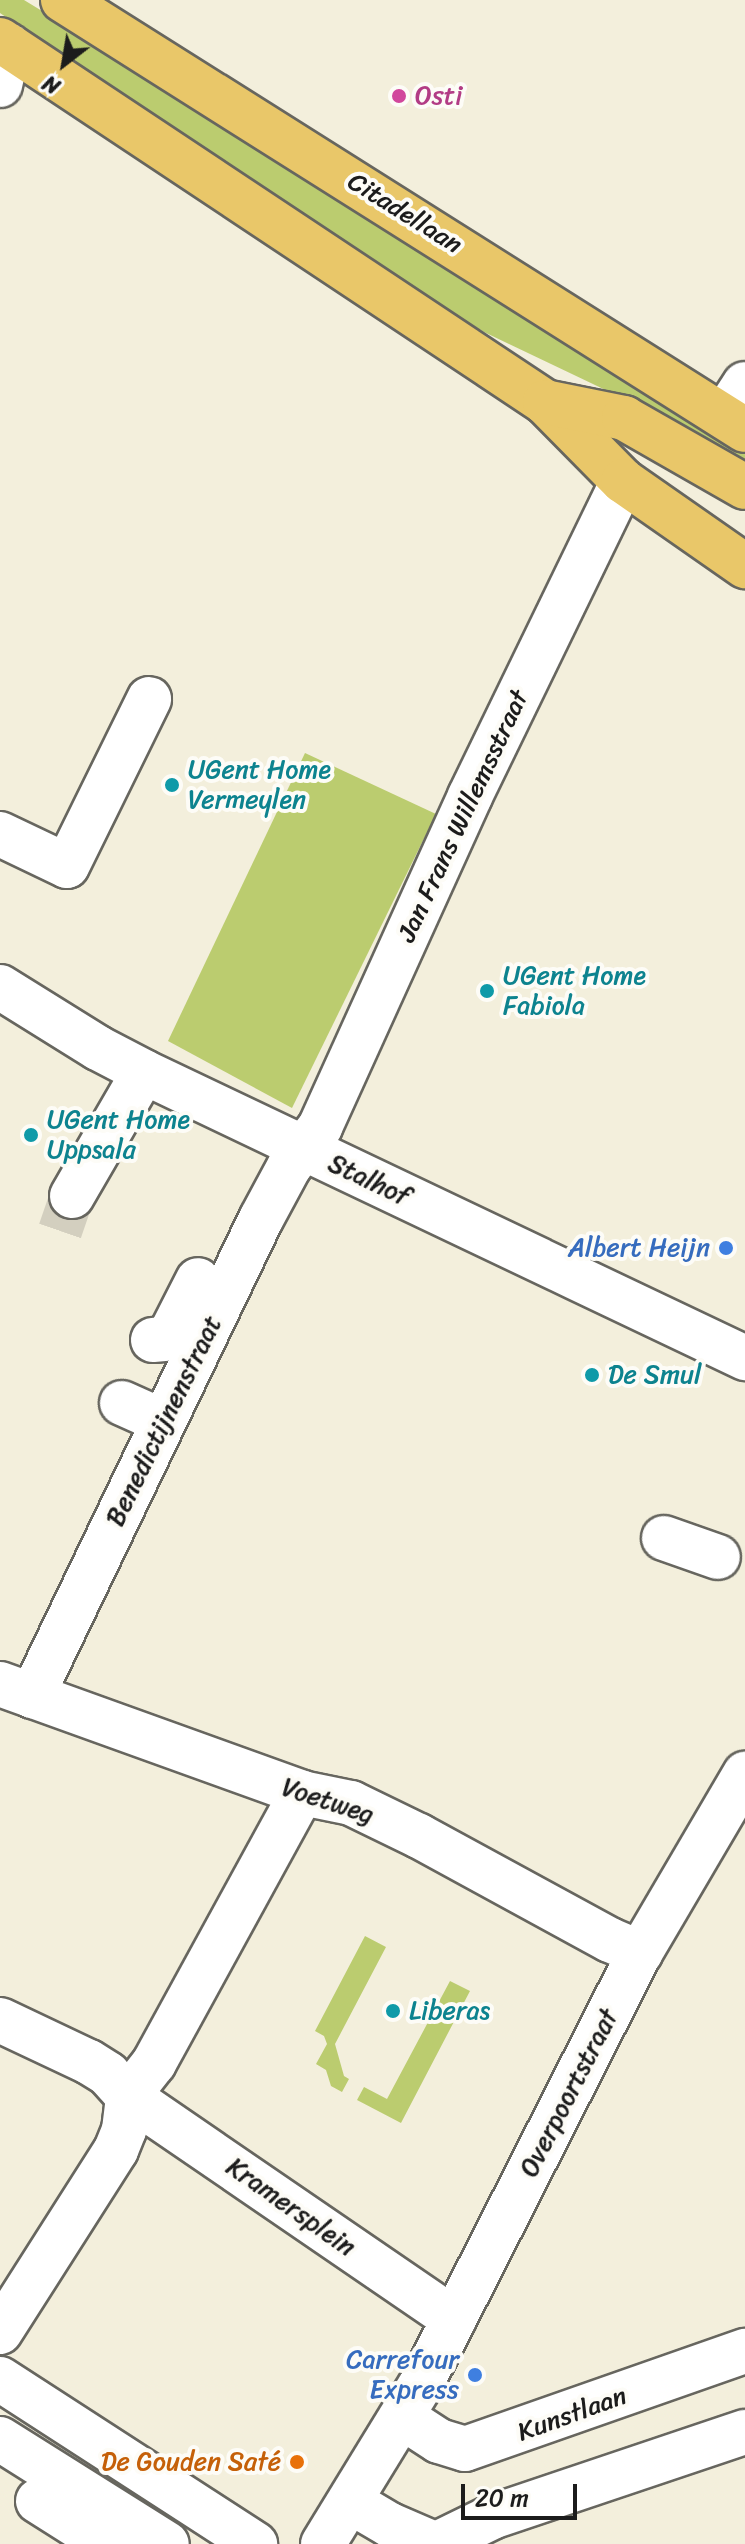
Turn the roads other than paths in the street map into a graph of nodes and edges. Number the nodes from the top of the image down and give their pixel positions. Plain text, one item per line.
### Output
1 (63, 0) edge
2 (3, 57) edge
3 (545, 402) junction
4 (738, 410) edge
5 (623, 481) junction
6 (745, 487) edge
7 (745, 566) edge
8 (149, 699) dead end
9 (0, 834) edge
10 (2, 992) edge
11 (144, 1072) junction
12 (304, 1150) junction
13 (72, 1196) tunnel mouth
14 (261, 1219) junction
15 (153, 1340) dead end
16 (745, 1358) edge
17 (122, 1403) dead end
18 (162, 1421) junction
19 (664, 1538) dead end
20 (718, 1557) dead end
21 (16, 1690) edge
22 (745, 1774) edge
23 (302, 1793) junction
24 (640, 1953) junction
25 (0, 2020) edge
26 (128, 2096) junction
27 (454, 2319) junction
28 (0, 2332) edge
29 (745, 2351) edge
30 (0, 2379) edge
31 (402, 2417) junction
32 (745, 2432) edge
33 (0, 2439) edge
34 (38, 2501) dead end
35 (351, 2502) junction
36 (106, 2544) edge
37 (167, 2544) edge
38 (255, 2544) edge
39 (323, 2544) edge
40 (436, 2544) edge

1 - 4 main road, Citadellaan
2 - 3 main road
3 - 5 main road
3 - 6 main road
5 - 7 main road
5 - 12 street, Jan Frans Willemsstraat
8 - 9 street
10 - 11 street, Stalhof
11 - 12 street, Stalhof
11 - 13 street
12 - 14 street, Benedictijnenstraat
12 - 16 street, Stalhof
14 - 15 street
14 - 18 street, Benedictijnenstraat
17 - 18 street
18 - 21 street, Benedictijnenstraat
19 - 20 street
21 - 23 street, Voetweg
22 - 24 street, Overpoortstraat
23 - 24 street, Voetweg
23 - 26 street
24 - 27 street, Overpoortstraat
25 - 26 street, Kramersplein
26 - 27 street, Kramersplein
26 - 28 street
27 - 31 street, Overpoortstraat
29 - 31 street, Kunstlaan
30 - 38 street
31 - 35 street, Overpoortstraat
32 - 40 street
33 - 37 street
34 - 36 street
35 - 39 street, Overpoortstraat
35 - 40 street

